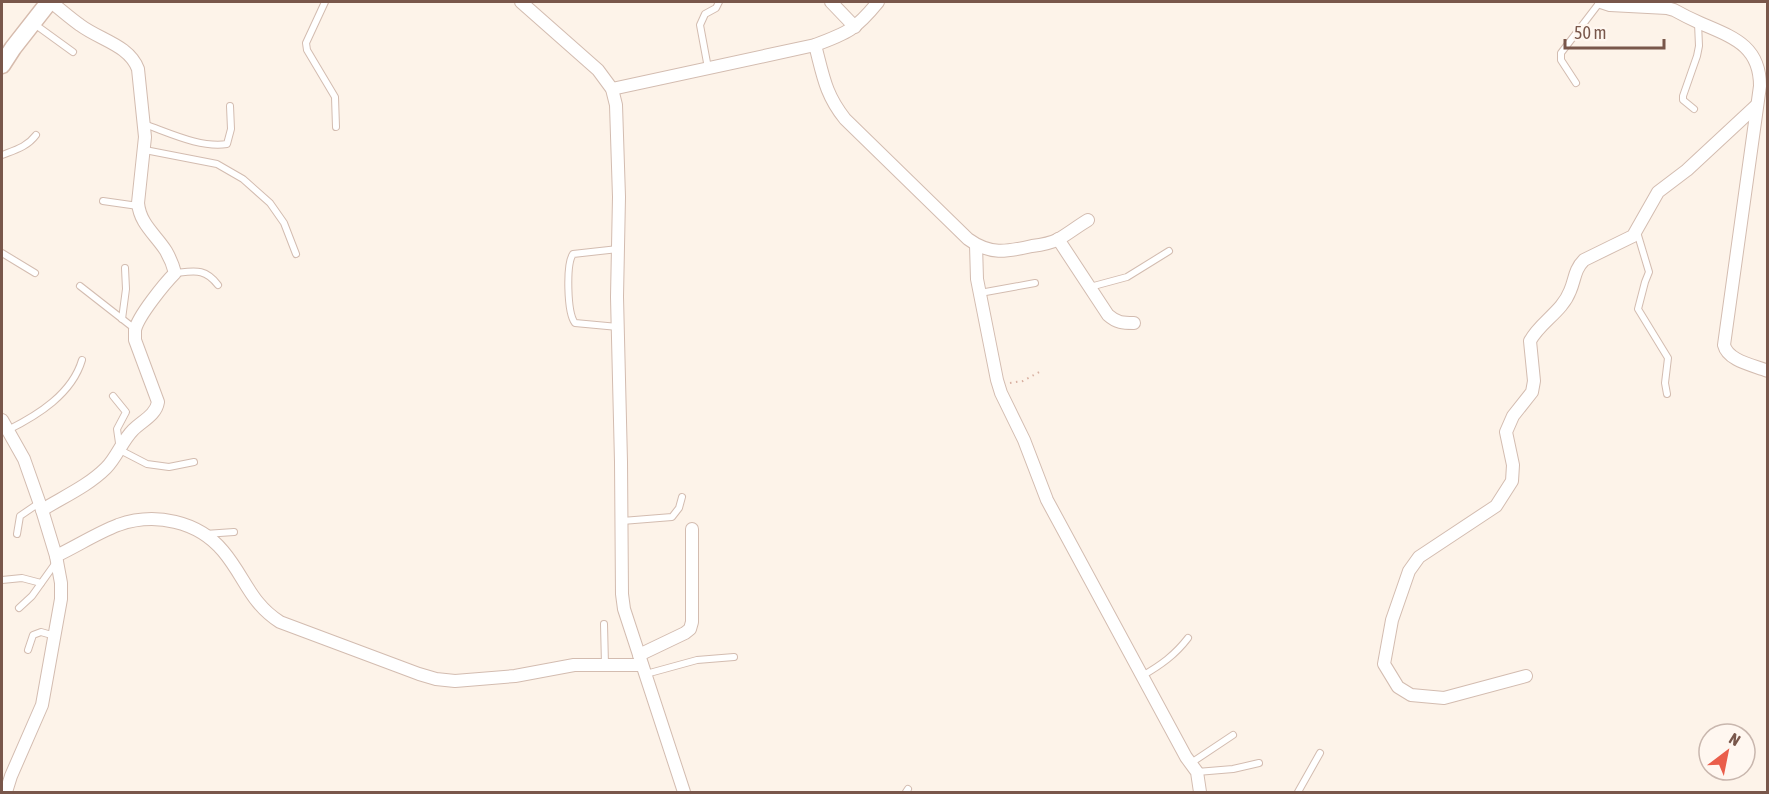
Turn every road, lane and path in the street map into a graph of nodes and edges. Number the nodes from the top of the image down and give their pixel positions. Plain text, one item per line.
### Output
1 (325, 2) edge
2 (521, 2) edge
3 (719, 2) edge
4 (831, 2) edge
5 (878, 2) edge
6 (1600, 2) edge
7 (42, 7) edge
8 (1698, 22) junction
9 (855, 27) junction
10 (815, 45) junction
11 (74, 52) dead end
12 (2, 65) edge
13 (708, 68) junction
14 (1576, 83) dead end
15 (612, 90) junction
16 (1758, 105) junction
17 (230, 106) dead end
18 (1694, 109) dead end
19 (144, 124) junction
20 (336, 128) dead end
21 (36, 135) dead end
22 (145, 150) junction
23 (2, 155) edge
24 (104, 201) dead end
25 (138, 206) junction
26 (1088, 220) dead end
27 (1637, 231) junction
28 (1058, 239) junction
29 (976, 245) junction
30 (618, 249) junction
31 (1169, 251) dead end
32 (2, 253) edge
33 (296, 254) dead end
34 (125, 268) dead end
35 (35, 273) dead end
36 (175, 273) junction
37 (1035, 283) dead end
38 (218, 285) dead end
39 (80, 286) dead end
40 (1089, 287) junction
41 (980, 293) junction
42 (122, 319) junction
43 (1134, 323) dead end
44 (618, 327) junction
45 (136, 329) junction
46 (82, 360) dead end
47 (1041, 371) dead end
48 (1767, 371) edge
49 (998, 384) junction
50 (1668, 394) dead end
51 (112, 396) dead end
52 (4, 425) edge
53 (120, 450) junction
54 (194, 462) dead end
55 (682, 497) dead end
56 (41, 507) junction
57 (622, 521) junction
58 (692, 529) dead end
59 (234, 532) dead end
60 (17, 534) dead end
61 (205, 534) junction
62 (57, 558) junction
63 (2, 580) edge
64 (42, 583) junction
65 (19, 608) dead end
66 (604, 624) dead end
67 (55, 636) junction
68 (1188, 638) dead end
69 (28, 650) dead end
70 (734, 657) dead end
71 (642, 664) junction
72 (605, 665) junction
73 (1142, 675) junction
74 (1526, 676) dead end
75 (1233, 735) dead end
76 (1320, 753) dead end
77 (1259, 763) dead end
78 (1194, 768) junction
79 (6, 792) edge
80 (684, 792) edge
81 (1200, 792) edge
82 (1298, 792) edge

1 - 20 lane
2 - 15 street
3 - 13 lane
4 - 9 street
5 - 9 street
6 - 8 street
6 - 14 lane
7 - 11 lane
7 - 12 street
7 - 19 street
8 - 16 street
8 - 18 lane
9 - 10 street
10 - 13 street
10 - 29 street
13 - 15 street
15 - 30 street
16 - 27 street
16 - 48 street
17 - 19 lane
19 - 22 street
21 - 23 lane
22 - 25 street
22 - 33 lane
24 - 25 lane
25 - 36 street
26 - 28 street
27 - 50 lane
27 - 74 street
28 - 29 street
28 - 40 street
29 - 41 street
30 - 44 street
30 - 44 lane
31 - 40 lane
32 - 35 lane
34 - 42 lane
36 - 38 lane
36 - 45 street
37 - 41 lane
39 - 42 lane
40 - 43 street
41 - 49 street
42 - 45 lane
44 - 57 street
45 - 53 street
46 - 52 lane
47 - 49 path
49 - 73 street
51 - 53 lane
52 - 56 street
53 - 54 lane
53 - 56 street
55 - 57 lane
56 - 60 lane
56 - 62 street
57 - 71 street
58 - 71 street
59 - 61 lane
61 - 62 street
61 - 72 street
62 - 64 lane
62 - 67 street
63 - 64 lane
64 - 65 lane
66 - 72 lane
67 - 69 lane
67 - 79 street
68 - 73 lane
70 - 71 lane
71 - 72 street
71 - 80 street
73 - 78 street
75 - 78 lane
76 - 82 lane
77 - 78 lane
78 - 81 street

